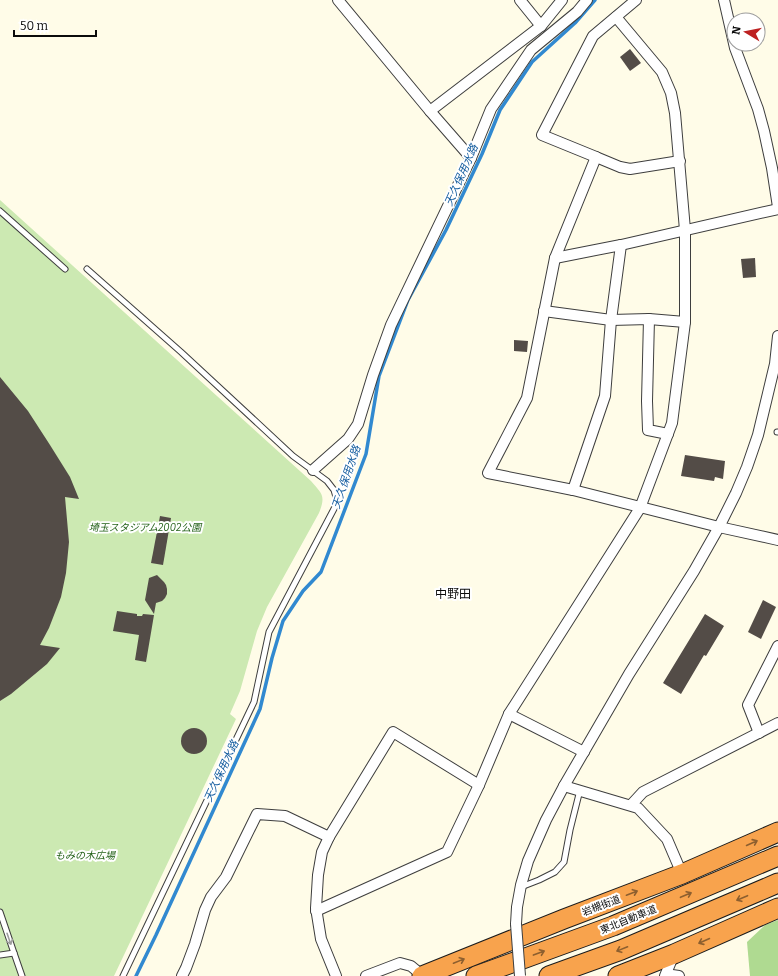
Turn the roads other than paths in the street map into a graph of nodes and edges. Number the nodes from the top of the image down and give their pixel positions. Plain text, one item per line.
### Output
1 (520, 0) edge
2 (562, 0) edge
3 (587, 0) edge
4 (636, 0) edge
5 (724, 0) edge
6 (341, 1) edge
7 (616, 17) junction
8 (541, 26) junction
9 (430, 111) junction
10 (596, 157) junction
11 (471, 158) junction
12 (680, 161) junction
13 (778, 208) edge
14 (0, 211) edge
15 (685, 230) junction
16 (621, 245) junction
17 (555, 258) junction
18 (65, 269) dead end
19 (87, 269) dead end
20 (544, 311) junction
21 (649, 319) junction
22 (611, 320) junction
23 (685, 322) junction
24 (778, 336) edge
25 (776, 364) edge
26 (668, 434) junction
27 (313, 470) junction
28 (573, 490) junction
29 (640, 508) junction
30 (719, 527) junction
31 (778, 540) edge
32 (778, 646) edge
33 (509, 714) junction
34 (778, 723) edge
35 (758, 733) junction
36 (584, 752) junction
37 (479, 785) junction
38 (564, 786) junction
39 (580, 790) junction
40 (631, 805) junction
41 (778, 832) edge
42 (329, 837) junction
43 (778, 856) edge
44 (682, 874) junction
45 (778, 883) edge
46 (521, 887) junction
47 (778, 908) edge
48 (316, 911) junction
49 (0, 912) edge
50 (14, 953) junction
51 (674, 954) junction
52 (0, 955) edge
53 (22, 976) edge
54 (123, 976) edge
55 (182, 976) edge
56 (336, 976) edge
57 (366, 976) edge
58 (423, 976) edge
59 (476, 976) edge
60 (520, 976) edge
61 (549, 976) edge
62 (618, 976) edge
63 (665, 976) edge
64 (668, 976) edge
65 (679, 976) edge

1 - 8 street
2 - 8 street
3 - 11 street
4 - 7 street
5 - 13 street
6 - 9 street
7 - 10 street
7 - 12 street
8 - 9 street
9 - 11 street
10 - 12 street
10 - 17 street
11 - 27 street
12 - 15 street
13 - 15 street
14 - 18 lane
15 - 16 street
15 - 23 street
16 - 17 street
16 - 22 street
17 - 20 street
19 - 27 lane
20 - 22 street
20 - 28 street
21 - 22 street
21 - 23 street
21 - 26 street
22 - 28 street
23 - 26 street
24 - 25 street
25 - 30 street
26 - 29 street
27 - 54 lane
28 - 29 street
29 - 30 street
29 - 33 street
30 - 31 street
30 - 36 street
32 - 35 street
33 - 36 street
33 - 37 street
34 - 35 street
35 - 40 street
36 - 38 street
37 - 42 street
37 - 48 street
38 - 39 street
38 - 46 street
39 - 40 street
39 - 46 lane
40 - 44 street
44 -> 41 highway, 岩槻街道
42 - 48 street
42 - 55 street
59 -> 43 highway, 東北自動車道
58 -> 44 highway, 岩槻街道
45 -> 61 highway
46 - 60 street, bridge
47 -> 51 highway
48 - 56 street
49 -> 50 lane
50 - 52 lane
50 - 53 lane
51 - 62 highway
51 - 63 street
57 - 58 street
64 - 65 street

